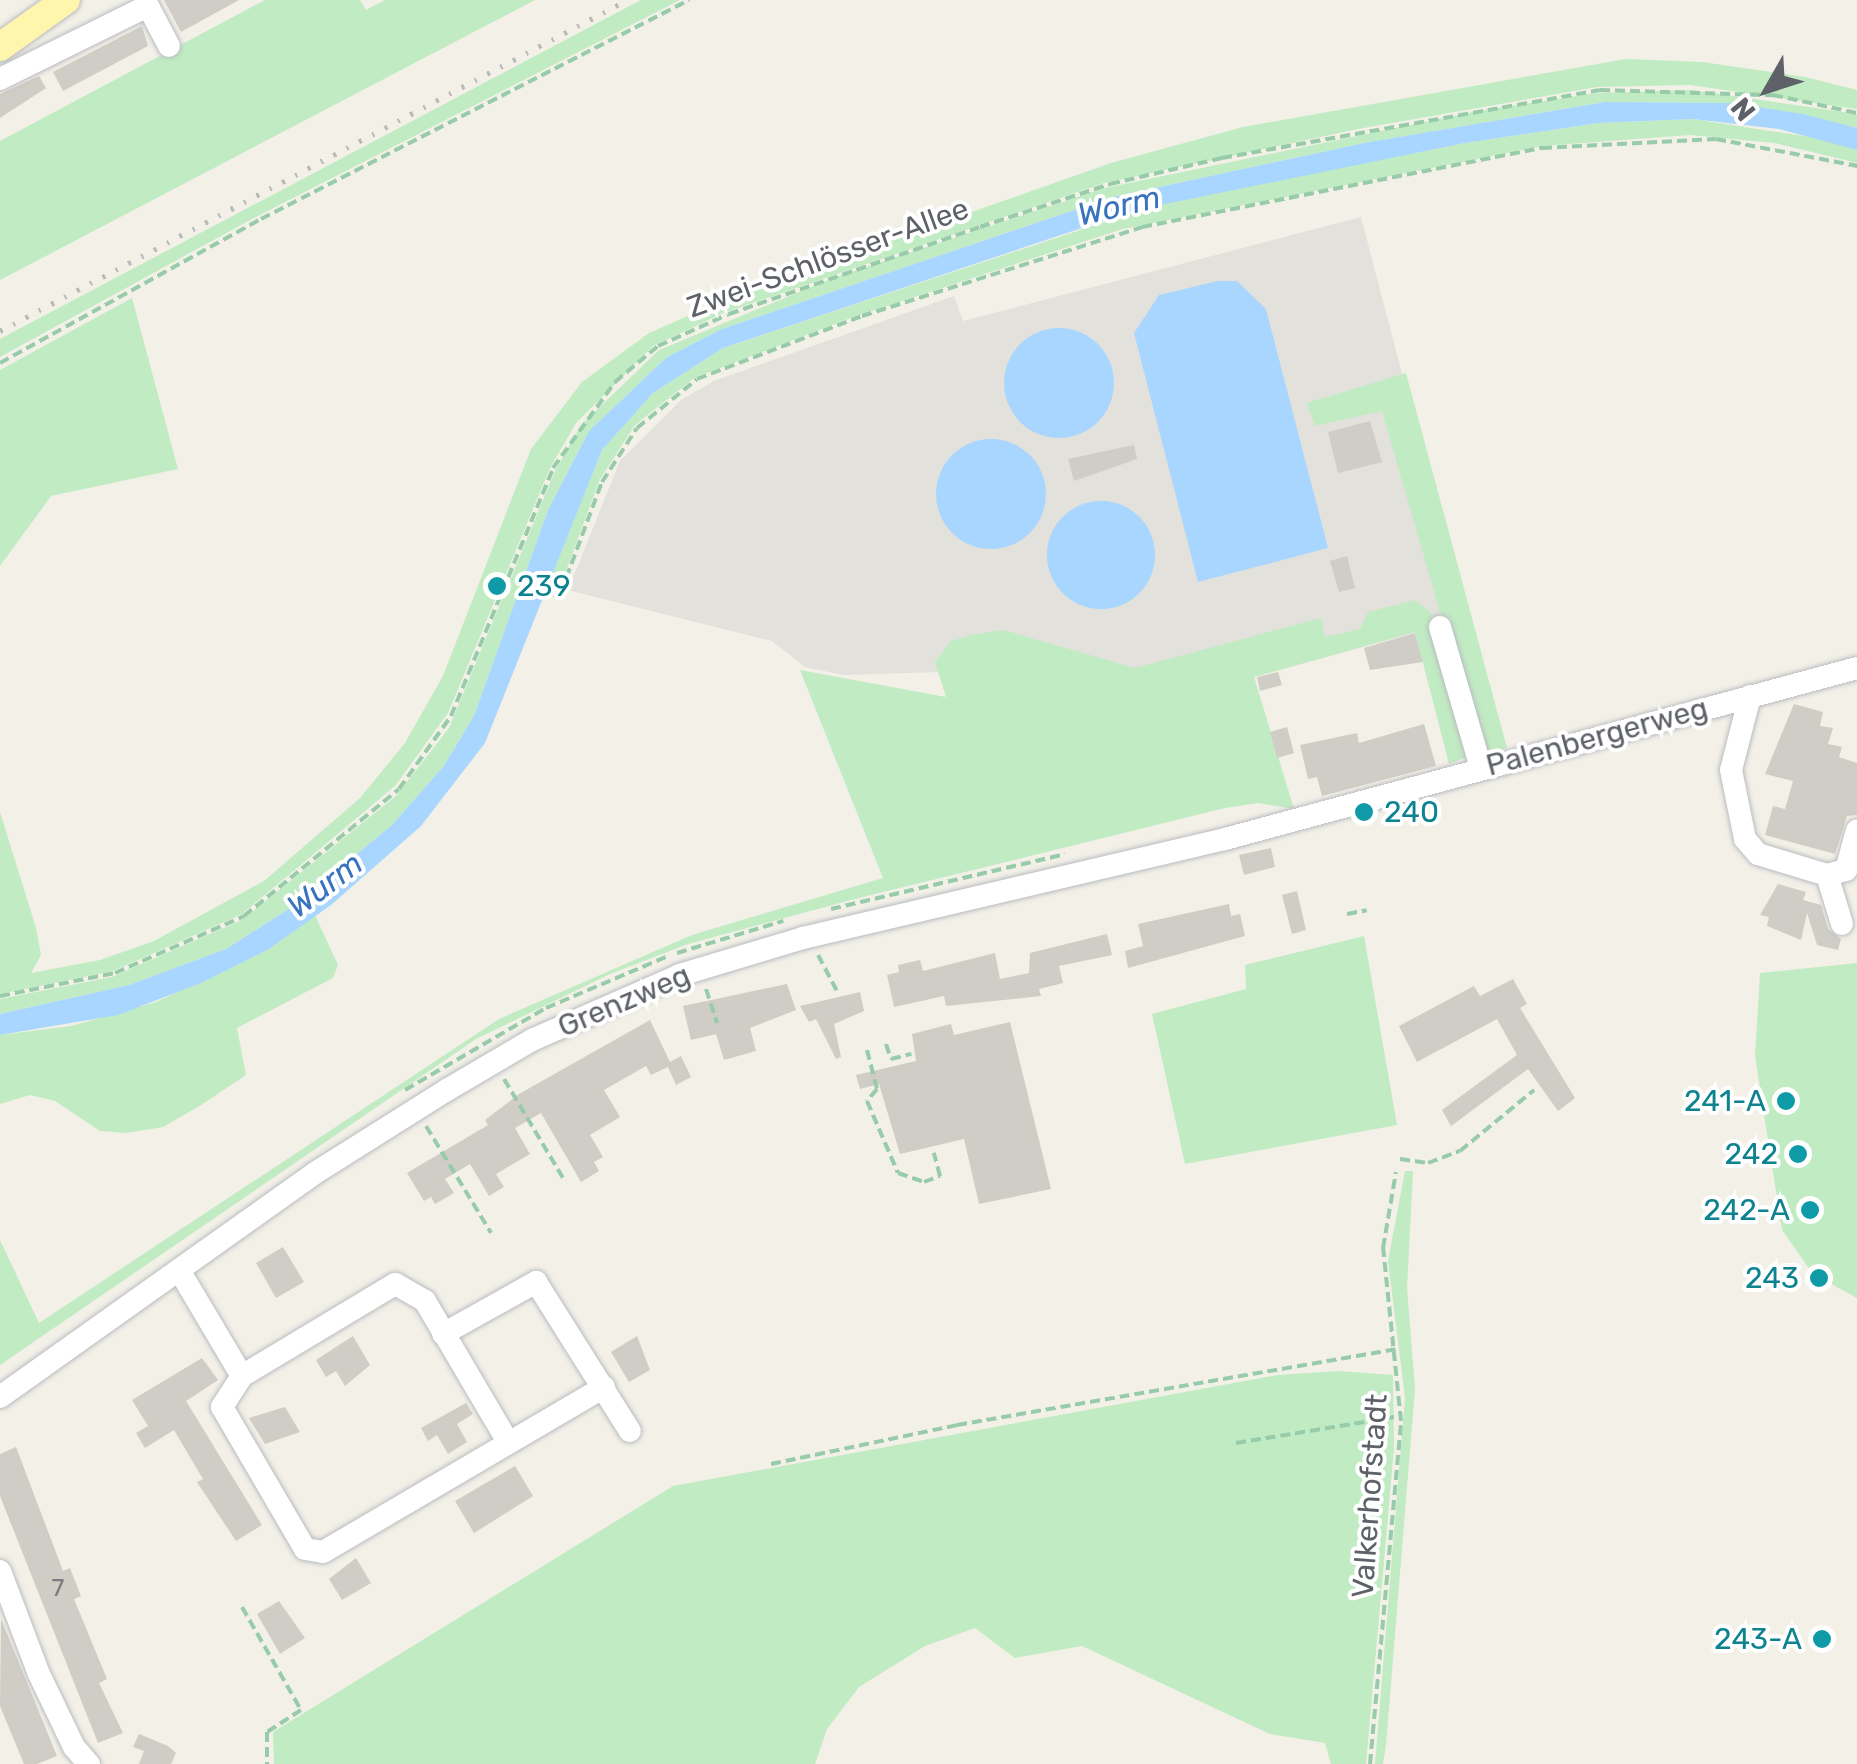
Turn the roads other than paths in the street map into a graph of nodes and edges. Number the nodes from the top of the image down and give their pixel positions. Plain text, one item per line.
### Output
1 (66, 0) edge
2 (0, 46) edge
3 (170, 46) dead end
4 (0, 79) edge
5 (1440, 627) dead end
6 (1857, 668) edge
7 (1750, 696) junction
8 (1481, 768) junction
9 (1338, 807) joint
10 (1857, 830) edge
11 (1827, 875) junction
12 (1842, 924) dead end
13 (179, 1270) junction
14 (444, 1334) junction
15 (242, 1376) junction
16 (604, 1387) junction
17 (0, 1396) edge
18 (630, 1431) dead end
19 (508, 1442) junction
20 (0, 1571) edge
21 (89, 1764) edge

1 - 2 main road
3 - 4 street
5 - 8 street
6 - 7 street, Palenbergerweg
7 - 8 street, Palenbergerweg
7 - 11 street
8 - 9 street, Palenbergerweg
9 - 13 street, Grenzweg
10 - 11 street
11 - 12 street
13 - 15 street
13 - 17 street, Grenzweg
14 - 15 street
14 - 16 street
14 - 19 street
15 - 19 street
16 - 18 street
16 - 19 street
20 - 21 street

